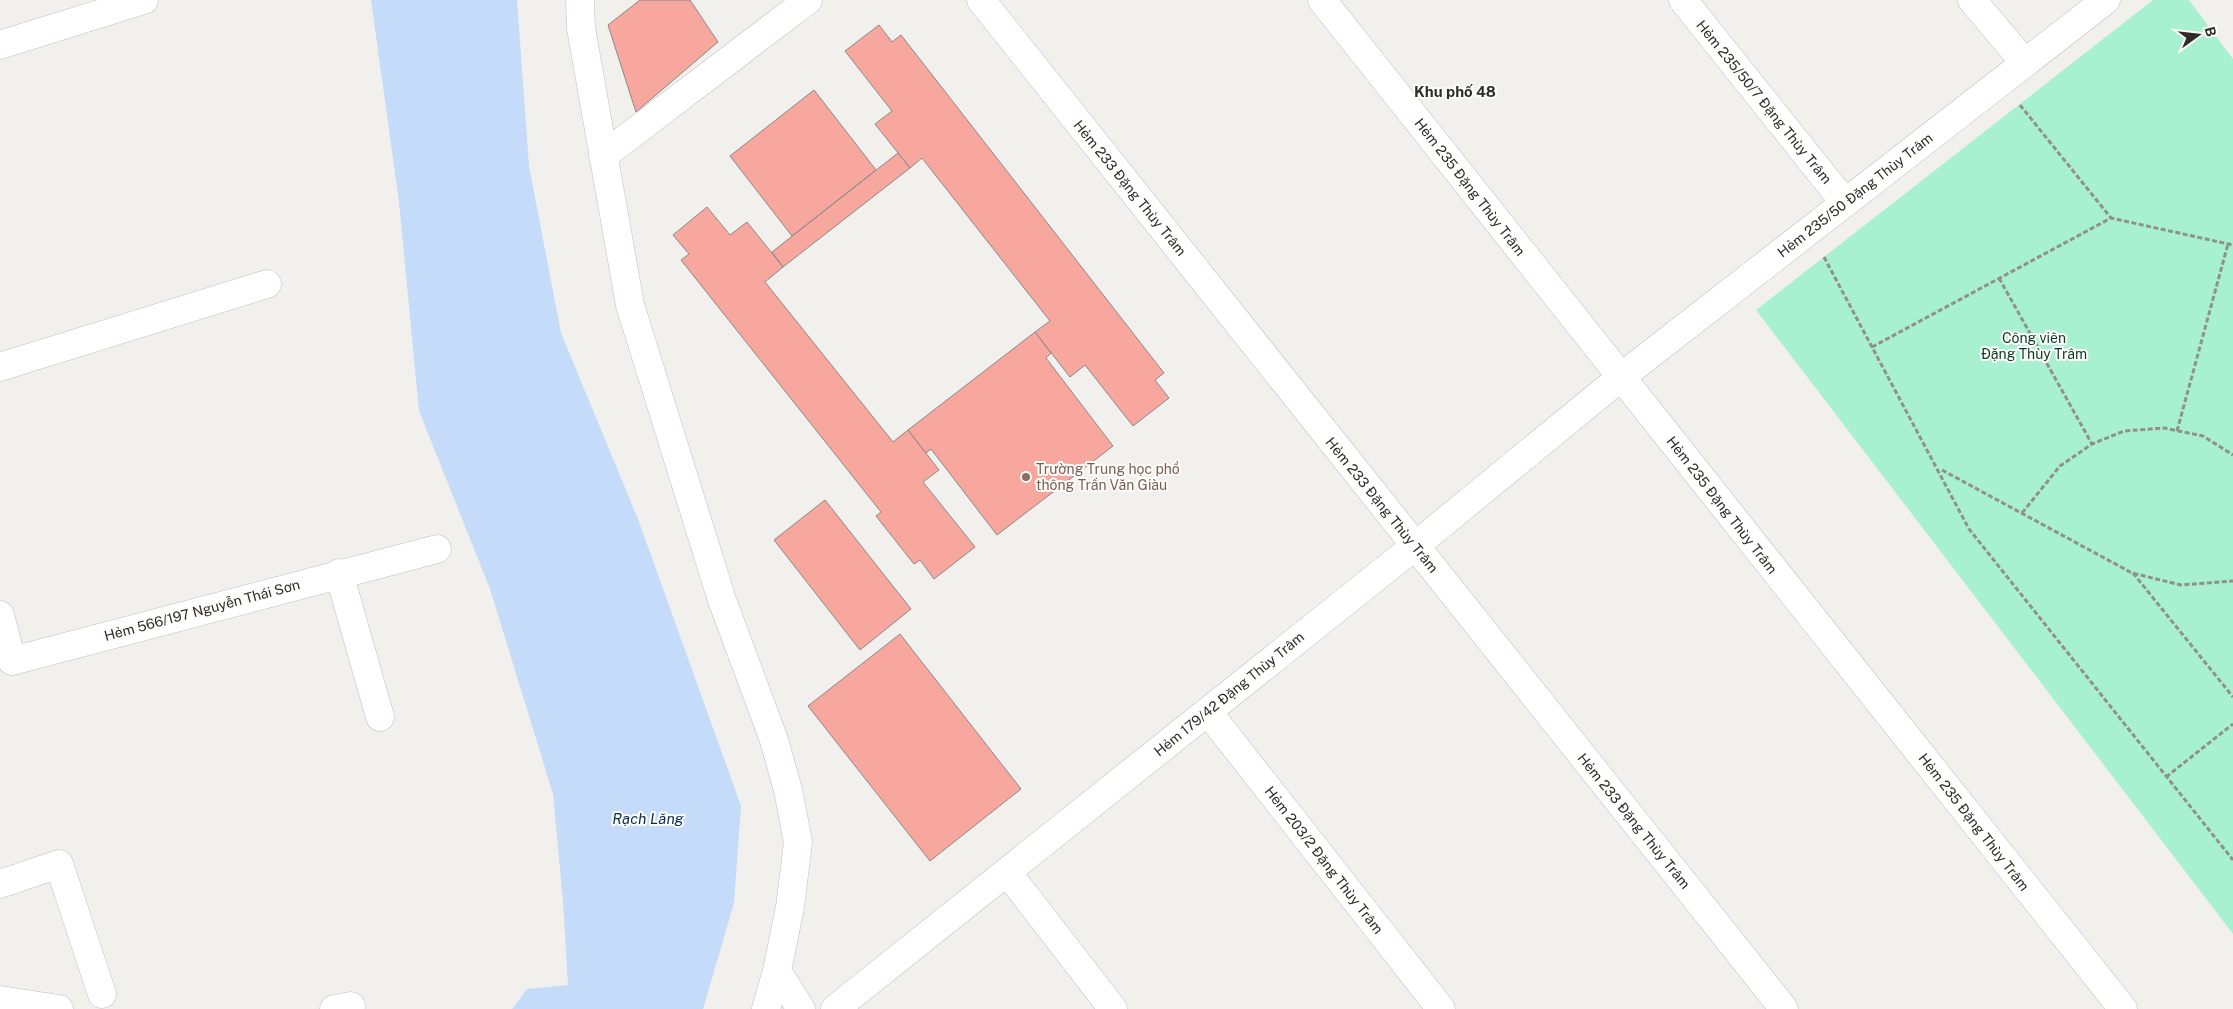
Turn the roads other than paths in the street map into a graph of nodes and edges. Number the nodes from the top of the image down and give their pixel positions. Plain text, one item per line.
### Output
1 (144, 0) edge
2 (580, 0) edge
3 (808, 0) edge
4 (981, 0) edge
5 (1322, 0) edge
6 (1683, 0) edge
7 (1972, 0) edge
8 (2106, 0) edge
9 (90, 8) edge
10 (0, 45) edge
11 (2025, 63) junction
12 (604, 156) junction
13 (1845, 203) junction
14 (267, 284) dead end
15 (0, 368) edge
16 (1621, 377) junction
17 (1415, 546) junction
18 (437, 549) dead end
19 (339, 573) junction
20 (0, 615) edge
21 (1208, 712) junction
22 (380, 717) dead end
23 (1007, 872) junction
24 (0, 884) edge
25 (777, 971) junction
26 (102, 994) dead end
27 (0, 1000) edge
28 (59, 1009) edge
29 (766, 1009) edge
30 (801, 1009) edge
31 (835, 1009) edge
32 (1113, 1009) edge
33 (1441, 1009) edge
34 (1784, 1009) edge
35 (2123, 1009) edge

1 - 9 street
2 - 12 street
3 - 12 street
4 - 17 street, Hẻm 233 Đặng Thùy Trâm
5 - 16 street, Hẻm 235 Đặng Thùy Trâm
6 - 13 street, Hẻm 235/50/7 Đặng Thùy Trâm
7 - 11 street
8 - 11 street, Hẻm 235/50 Đặng Thùy Trâm
9 - 10 street
11 - 13 street, Hẻm 235/50 Đặng Thùy Trâm
12 - 25 street
13 - 16 street, Hẻm 235/50 Đặng Thùy Trâm
14 - 15 street
16 - 17 street, Hẻm 179/42 Đặng Thùy Trâm
16 - 35 street, Hẻm 235 Đặng Thùy Trâm
17 - 21 street, Hẻm 179/42 Đặng Thùy Trâm
17 - 34 street, Hẻm 233 Đặng Thùy Trâm
18 - 19 street, Hẻm 566/197 Nguyễn Thái Sơn
19 - 20 street, Hẻm 566/197 Nguyễn Thái Sơn
19 - 22 street
21 - 23 street, Hẻm 179/42 Đặng Thùy Trâm
21 - 33 street, Hẻm 203/2 Đặng Thùy Trâm
23 - 31 street, Hẻm 179/42 Đặng Thùy Trâm
23 - 32 street
24 - 26 street
25 - 29 street
25 - 30 street
27 - 28 street

